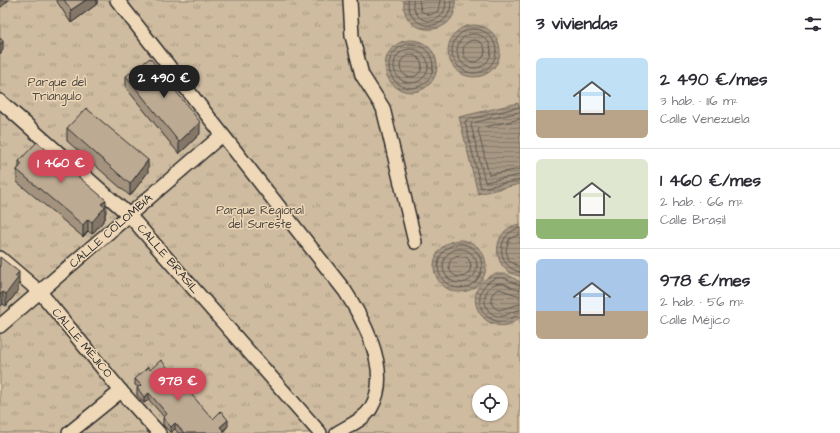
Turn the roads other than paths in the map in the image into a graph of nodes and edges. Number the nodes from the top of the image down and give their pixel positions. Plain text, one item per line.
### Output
1 (117, 0) edge
2 (350, 0) edge
3 (0, 100) edge
4 (222, 135) junction
5 (129, 215) junction
6 (415, 242) dead end
7 (0, 258) edge
8 (40, 292) junction
9 (0, 326) edge
10 (121, 391) junction
11 (69, 433) edge
12 (159, 433) edge
13 (320, 433) edge
14 (337, 433) edge

1 - 4 street
2 - 6 street
3 - 5 street, CALLE BRASIL
4 - 5 street, CALLE COLOMBIA
4 - 14 street
5 - 8 street, CALLE COLOMBIA
5 - 13 street, CALLE BRASIL
7 - 8 street, CALLE MÉJICO
8 - 9 street, CALLE COLOMBIA
8 - 10 street, CALLE MÉJICO
10 - 11 street
10 - 12 street, CALLE MÉJICO

